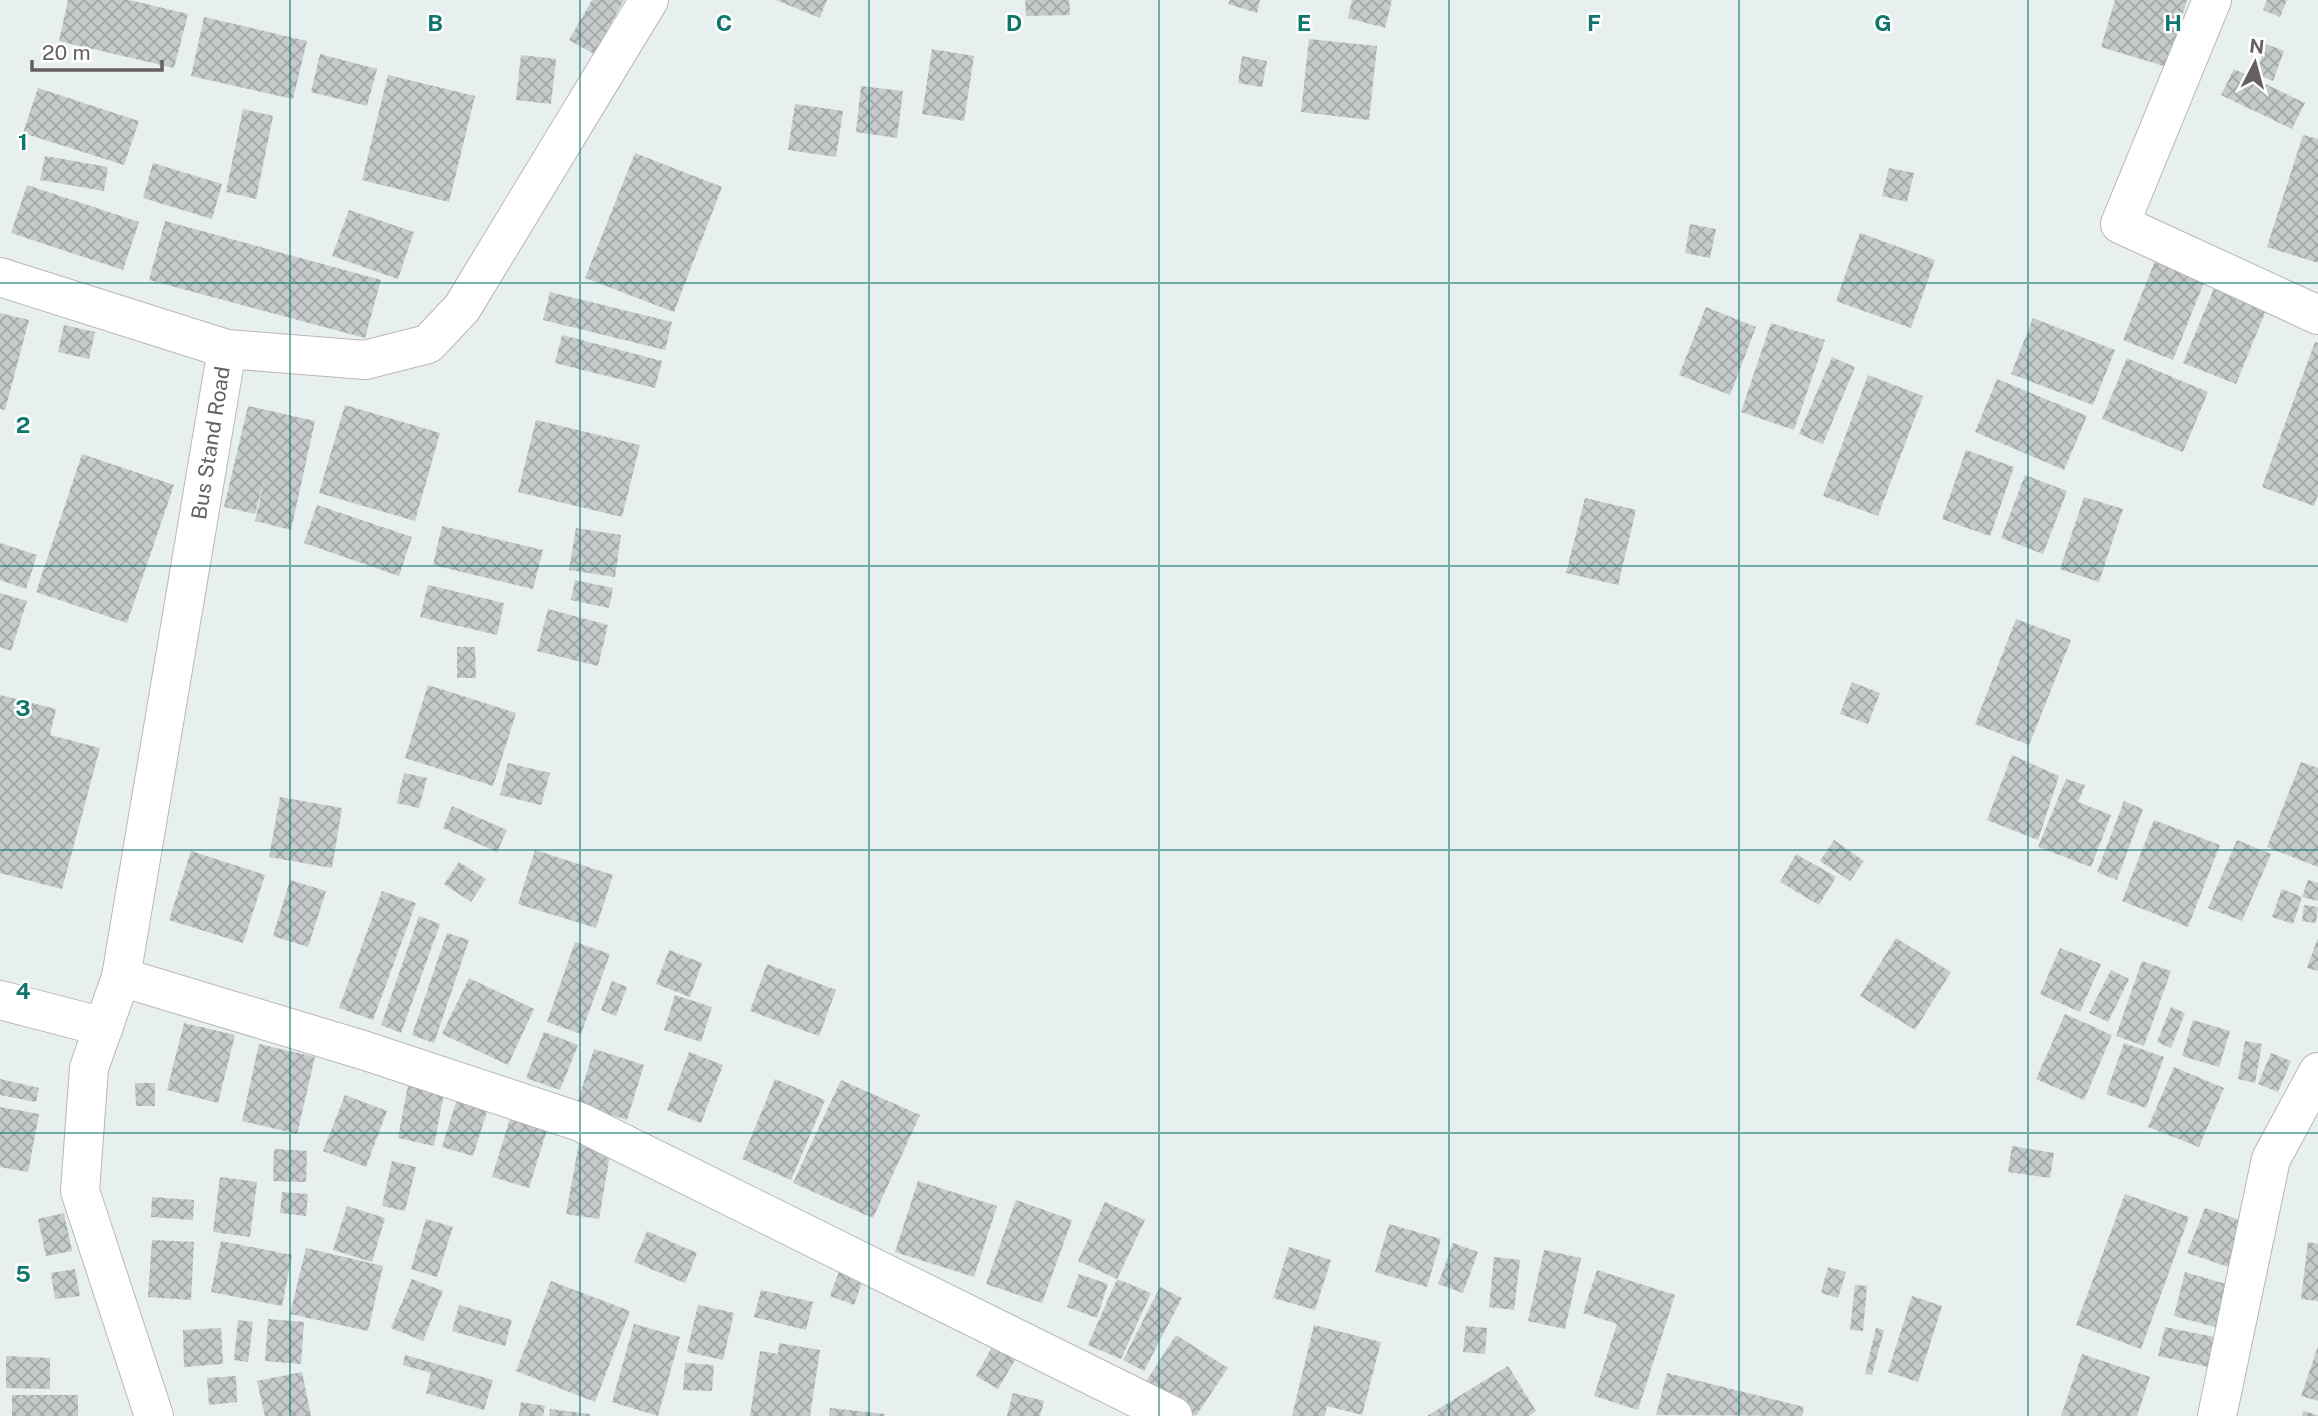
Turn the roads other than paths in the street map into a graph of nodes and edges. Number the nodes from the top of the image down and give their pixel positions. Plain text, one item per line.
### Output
1 (649, 0) edge
2 (2212, 0) edge
3 (0, 277) edge
4 (2318, 315) edge
5 (226, 349) junction
6 (121, 977) junction
7 (0, 1000) edge
8 (104, 1027) junction
9 (2318, 1072) edge
10 (154, 1416) edge
11 (1173, 1416) edge
12 (2217, 1416) edge

1 - 5 street, Bus Stand Road
2 - 4 street
3 - 5 street
5 - 6 street, Bus Stand Road
6 - 8 street, Bus Stand Road
6 - 11 street
7 - 8 street
8 - 10 street, Bus Stand Road
9 - 12 street

